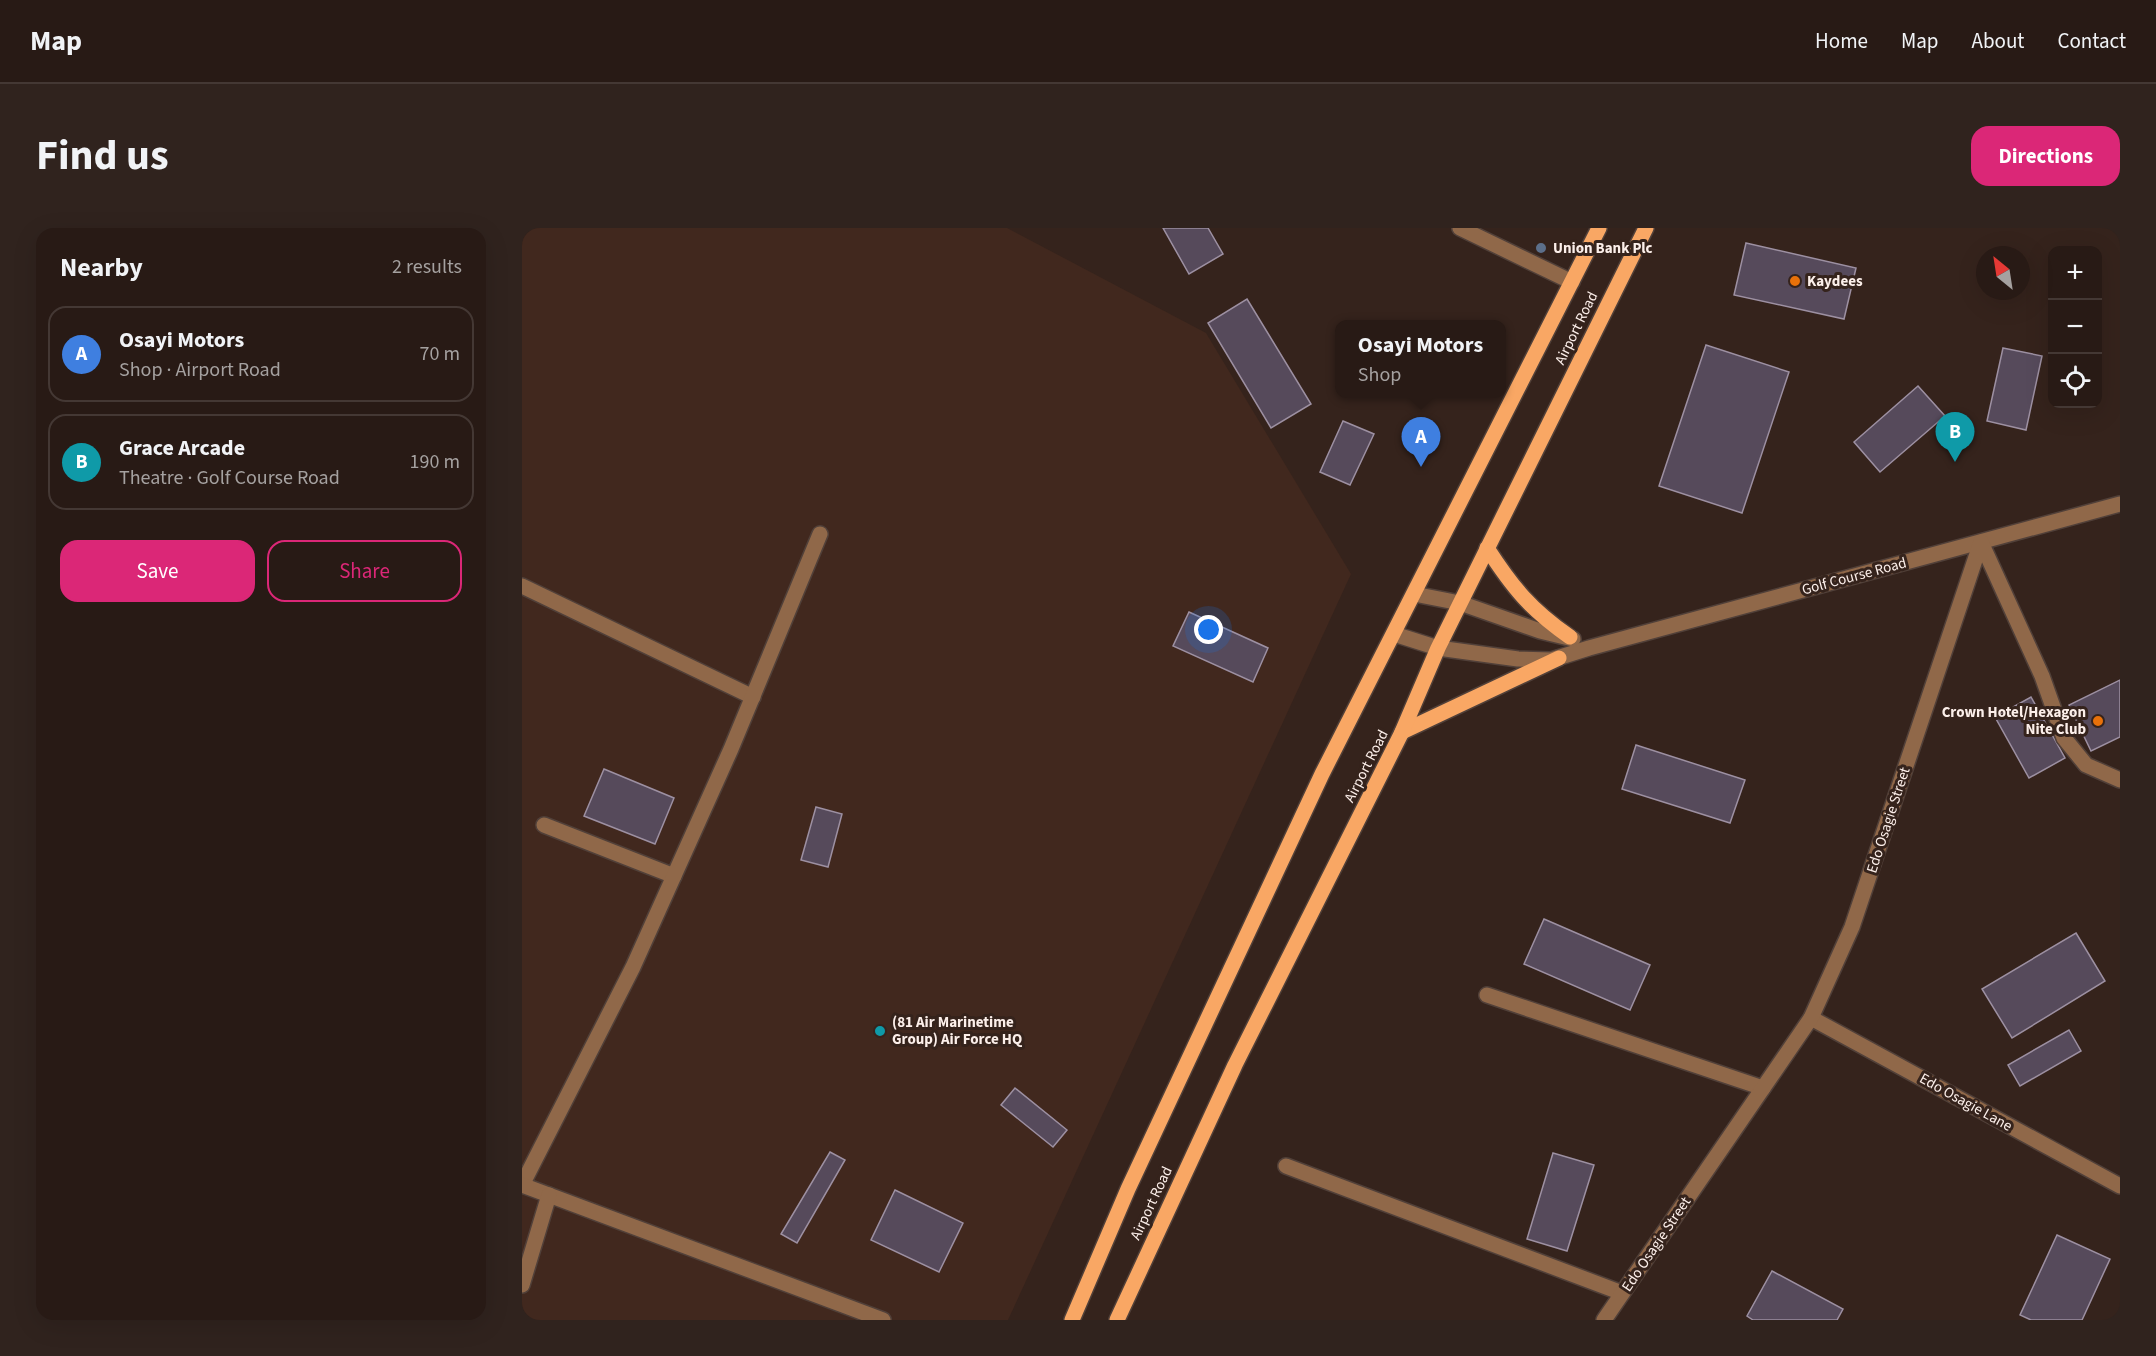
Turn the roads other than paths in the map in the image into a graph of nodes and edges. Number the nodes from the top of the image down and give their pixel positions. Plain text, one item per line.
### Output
1 (1460, 228) edge
2 (1599, 228) edge
3 (1646, 228) edge
4 (1572, 282) junction
5 (2120, 504) edge
6 (820, 534) dead end
7 (1981, 542) junction
8 (1487, 548) junction
9 (522, 586) edge
10 (1414, 594) junction
11 (1460, 603) junction
12 (1394, 634) junction
13 (1570, 637) junction
14 (1438, 648) junction
15 (1588, 648) junction
16 (1559, 658) junction
17 (753, 697) junction
18 (1402, 732) junction
19 (2120, 780) edge
20 (544, 825) dead end
21 (674, 876) junction
22 (1487, 995) dead end
23 (1811, 1018) junction
24 (1764, 1088) junction
25 (1286, 1166) dead end
26 (522, 1185) edge
27 (2120, 1186) edge
28 (549, 1195) junction
29 (522, 1285) edge
30 (1622, 1293) junction
31 (883, 1320) edge
32 (1072, 1320) edge
33 (1117, 1320) edge
34 (1604, 1320) edge

1 - 4 street
2 - 4 main road, Airport Road
3 - 8 main road, Airport Road
4 - 10 main road, Airport Road
5 - 7 street, Golf Course Road
6 - 17 street
7 - 15 street, Golf Course Road
7 - 19 street
7 - 23 street, Edo Osagie Street
8 - 11 main road, Airport Road
8 - 13 main road
9 - 17 street
10 - 11 street
10 - 12 main road, Airport Road
11 - 13 street
11 - 14 main road, Airport Road
12 - 14 street, Golf Course Road
12 - 32 main road, Airport Road
13 - 15 street
14 - 16 street, Golf Course Road
14 - 18 main road, Airport Road
15 - 16 street, Golf Course Road
16 - 18 main road
17 - 21 street
18 - 33 main road, Airport Road
20 - 21 street
21 - 26 street
22 - 24 street
23 - 24 street, Edo Osagie Street
23 - 27 street, Edo Osagie Lane
24 - 30 street, Edo Osagie Street
25 - 30 street
26 - 28 street
28 - 29 street
28 - 31 street
30 - 34 street, Edo Osagie Street

